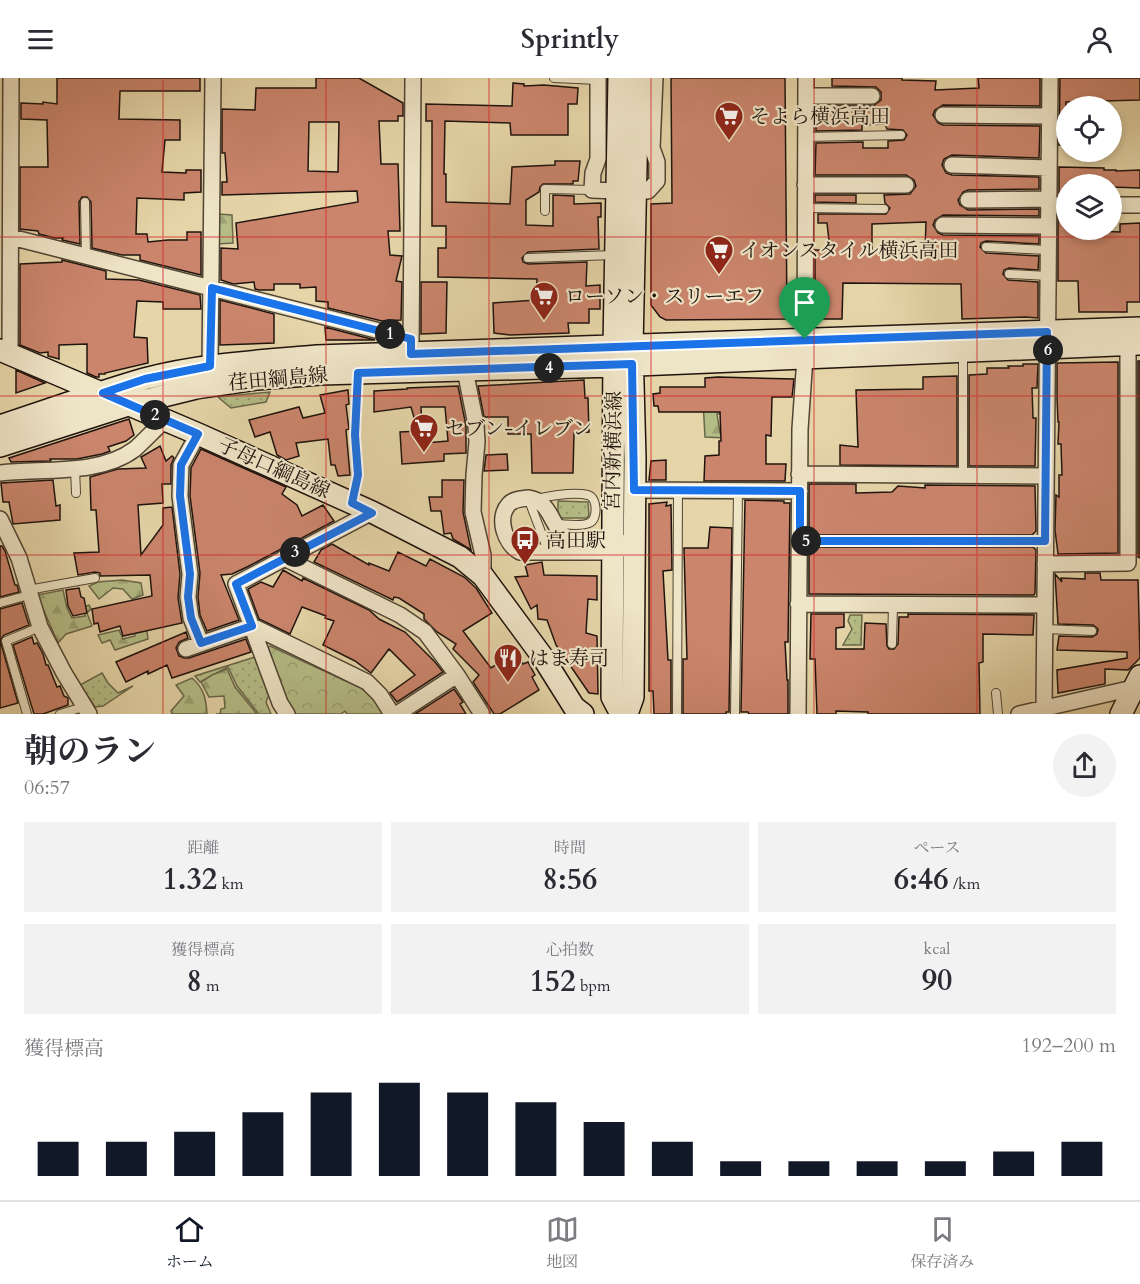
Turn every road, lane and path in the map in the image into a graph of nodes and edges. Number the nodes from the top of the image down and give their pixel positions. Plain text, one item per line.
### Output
1 (213, 78) edge
2 (413, 78) edge
3 (554, 78) edge
4 (620, 78) edge
5 (638, 78) edge
6 (655, 78) edge
7 (806, 78) edge
8 (1050, 78) edge
9 (598, 79) edge
10 (8, 84) edge
11 (806, 96) junction
12 (872, 96) dead end
13 (943, 115) dead end
14 (1050, 116) junction
15 (901, 135) dead end
16 (805, 137) junction
17 (6, 141) edge
18 (952, 165) dead end
19 (1049, 168) junction
20 (805, 185) junction
21 (906, 185) dead end
22 (592, 190) junction
23 (626, 191) junction
24 (6, 192) edge
25 (968, 200) dead end
26 (86, 202) dead end
27 (1048, 202) junction
28 (1056, 203) edge
29 (1122, 205) edge
30 (1140, 205) edge
31 (805, 208) junction
32 (884, 208) dead end
33 (545, 211) dead end
34 (942, 225) dead end
35 (1048, 226) junction
36 (7, 237) edge
37 (986, 247) dead end
38 (1048, 250) junction
39 (616, 255) junction
40 (86, 256) junction
41 (528, 258) dead end
42 (1009, 273) dead end
43 (1048, 276) junction
44 (212, 288) junction
45 (1136, 339) edge
46 (1048, 340) junction
47 (411, 346) junction
48 (805, 348) junction
49 (963, 351) junction
50 (5, 352) edge
51 (623, 355) junction
52 (210, 366) junction
53 (465, 370) junction
54 (358, 373) junction
55 (103, 393) junction
56 (131, 404) junction
57 (165, 420) junction
58 (0, 426) edge
59 (198, 434) junction
60 (0, 446) edge
61 (75, 468) junction
62 (0, 473) edge
63 (799, 474) junction
64 (963, 475) junction
65 (1046, 476) junction
66 (634, 490) junction
67 (678, 490) junction
68 (738, 490) junction
69 (800, 491) junction
70 (76, 493) dead end
71 (531, 498) junction
72 (352, 503) junction
73 (372, 513) junction
74 (0, 519) edge
75 (557, 526) junction
76 (800, 541) junction
77 (1045, 541) junction
78 (634, 545) junction
79 (612, 546) junction
80 (549, 553) junction
81 (284, 558) junction
82 (1045, 564) junction
83 (483, 576) junction
84 (94, 578) dead end
85 (28, 592) junction
86 (0, 603) edge
87 (798, 604) junction
88 (893, 605) junction
89 (1045, 606) junction
90 (252, 626) junction
91 (40, 627) junction
92 (1045, 629) junction
93 (1092, 631) dead end
94 (201, 643) junction
95 (892, 644) dead end
96 (186, 648) dead end
97 (457, 675) junction
98 (1136, 682) edge
99 (996, 693) dead end
100 (1044, 707) junction
101 (86, 710) edge
102 (27, 714) edge
103 (60, 714) edge
104 (287, 714) edge
105 (392, 714) edge
106 (397, 714) edge
107 (482, 714) edge
108 (583, 714) edge
109 (621, 714) edge
110 (627, 714) edge
111 (677, 714) edge
112 (735, 714) edge
113 (798, 714) edge
114 (998, 714) edge
115 (1018, 714) edge
116 (1121, 714) edge

1 - 44 street
2 - 47 street
3 - 9 lane
4 - 23 main road, 宮内新横浜線
5 - 23 main road, 宮内新横浜線
6 - 23 street
7 - 11 street
8 - 14 street
9 - 22 street
10 - 17 street
11 - 12 street
11 - 16 street
13 - 14 street
14 - 19 street
15 - 16 lane
16 - 20 street
17 - 24 street
18 - 19 street
19 - 27 street
20 - 21 street
20 - 31 street
22 - 23 street
22 - 33 lane
23 - 39 main road, 宮内新横浜線
23 - 51 main road, 宮内新横浜線
24 - 36 street
25 - 27 street
26 - 40 lane
27 - 28 street
27 - 35 street
29 - 30 street
31 - 32 lane
31 - 48 street
34 - 35 street
35 - 38 street
36 - 40 street
36 - 50 street
37 - 38 lane
38 - 43 street
39 - 41 lane
39 - 51 main road, 宮内新横浜線
40 - 44 street
42 - 43 lane
43 - 46 street
44 - 47 street
44 - 52 street
45 - 46 main road, 荏田綱島線
45 - 82 street
46 - 48 main road, 荏田綱島線
46 - 49 main road, 荏田綱島線
46 - 65 street
47 - 51 main road, 荏田綱島線
47 - 52 main road, 荏田綱島線
48 - 49 main road, 荏田綱島線
48 - 51 main road, 荏田綱島線
48 - 63 street
49 - 64 lane
50 - 55 main road, 子母口綱島線
51 - 53 main road, 荏田綱島線
51 - 66 main road, 宮内新横浜線
51 - 79 main road, 宮内新横浜線
52 - 55 main road, 荏田綱島線
53 - 54 main road, 荏田綱島線
53 - 83 street
54 - 56 main road, 荏田綱島線
54 - 72 lane
55 - 56 main road, 子母口綱島線
55 - 58 main road, 荏田綱島線
56 - 57 main road, 子母口綱島線
56 - 60 main road, 荏田綱島線
57 - 59 main road, 子母口綱島線
57 - 61 street
59 - 72 main road, 子母口綱島線
59 - 94 street
61 - 62 street
61 - 70 lane
63 - 64 street
63 - 69 street
64 - 65 street
65 - 77 street
66 - 67 street
66 - 78 main road, 宮内新横浜線
67 - 68 street
67 - 111 lane
68 - 69 street
68 - 112 lane
69 - 76 street
71 - 75 street
71 - 75 lane
71 - 80 lane
71 - 80 street
72 - 73 main road, 子母口綱島線
73 - 81 street
73 - 83 main road, 子母口綱島線
74 - 85 street
75 - 79 street
75 - 80 street
76 - 77 lane
76 - 87 street
77 - 82 street
78 - 79 street
78 - 110 main road, 宮内新横浜線
79 - 80 street
79 - 109 main road, 宮内新横浜線
81 - 90 street
81 - 97 street
82 - 89 street
83 - 108 main road, 子母口綱島線
84 - 85 lane
85 - 86 lane
85 - 91 street
87 - 88 street
87 - 113 street
88 - 89 street
88 - 95 lane
89 - 92 street
90 - 94 street
90 - 104 street
90 - 105 street
91 - 101 street
91 - 102 lane
92 - 93 lane
92 - 100 street
94 - 96 street
97 - 106 street
97 - 107 street
98 - 100 street
98 - 116 main road
99 - 114 lane
100 - 115 street
101 - 103 lane

